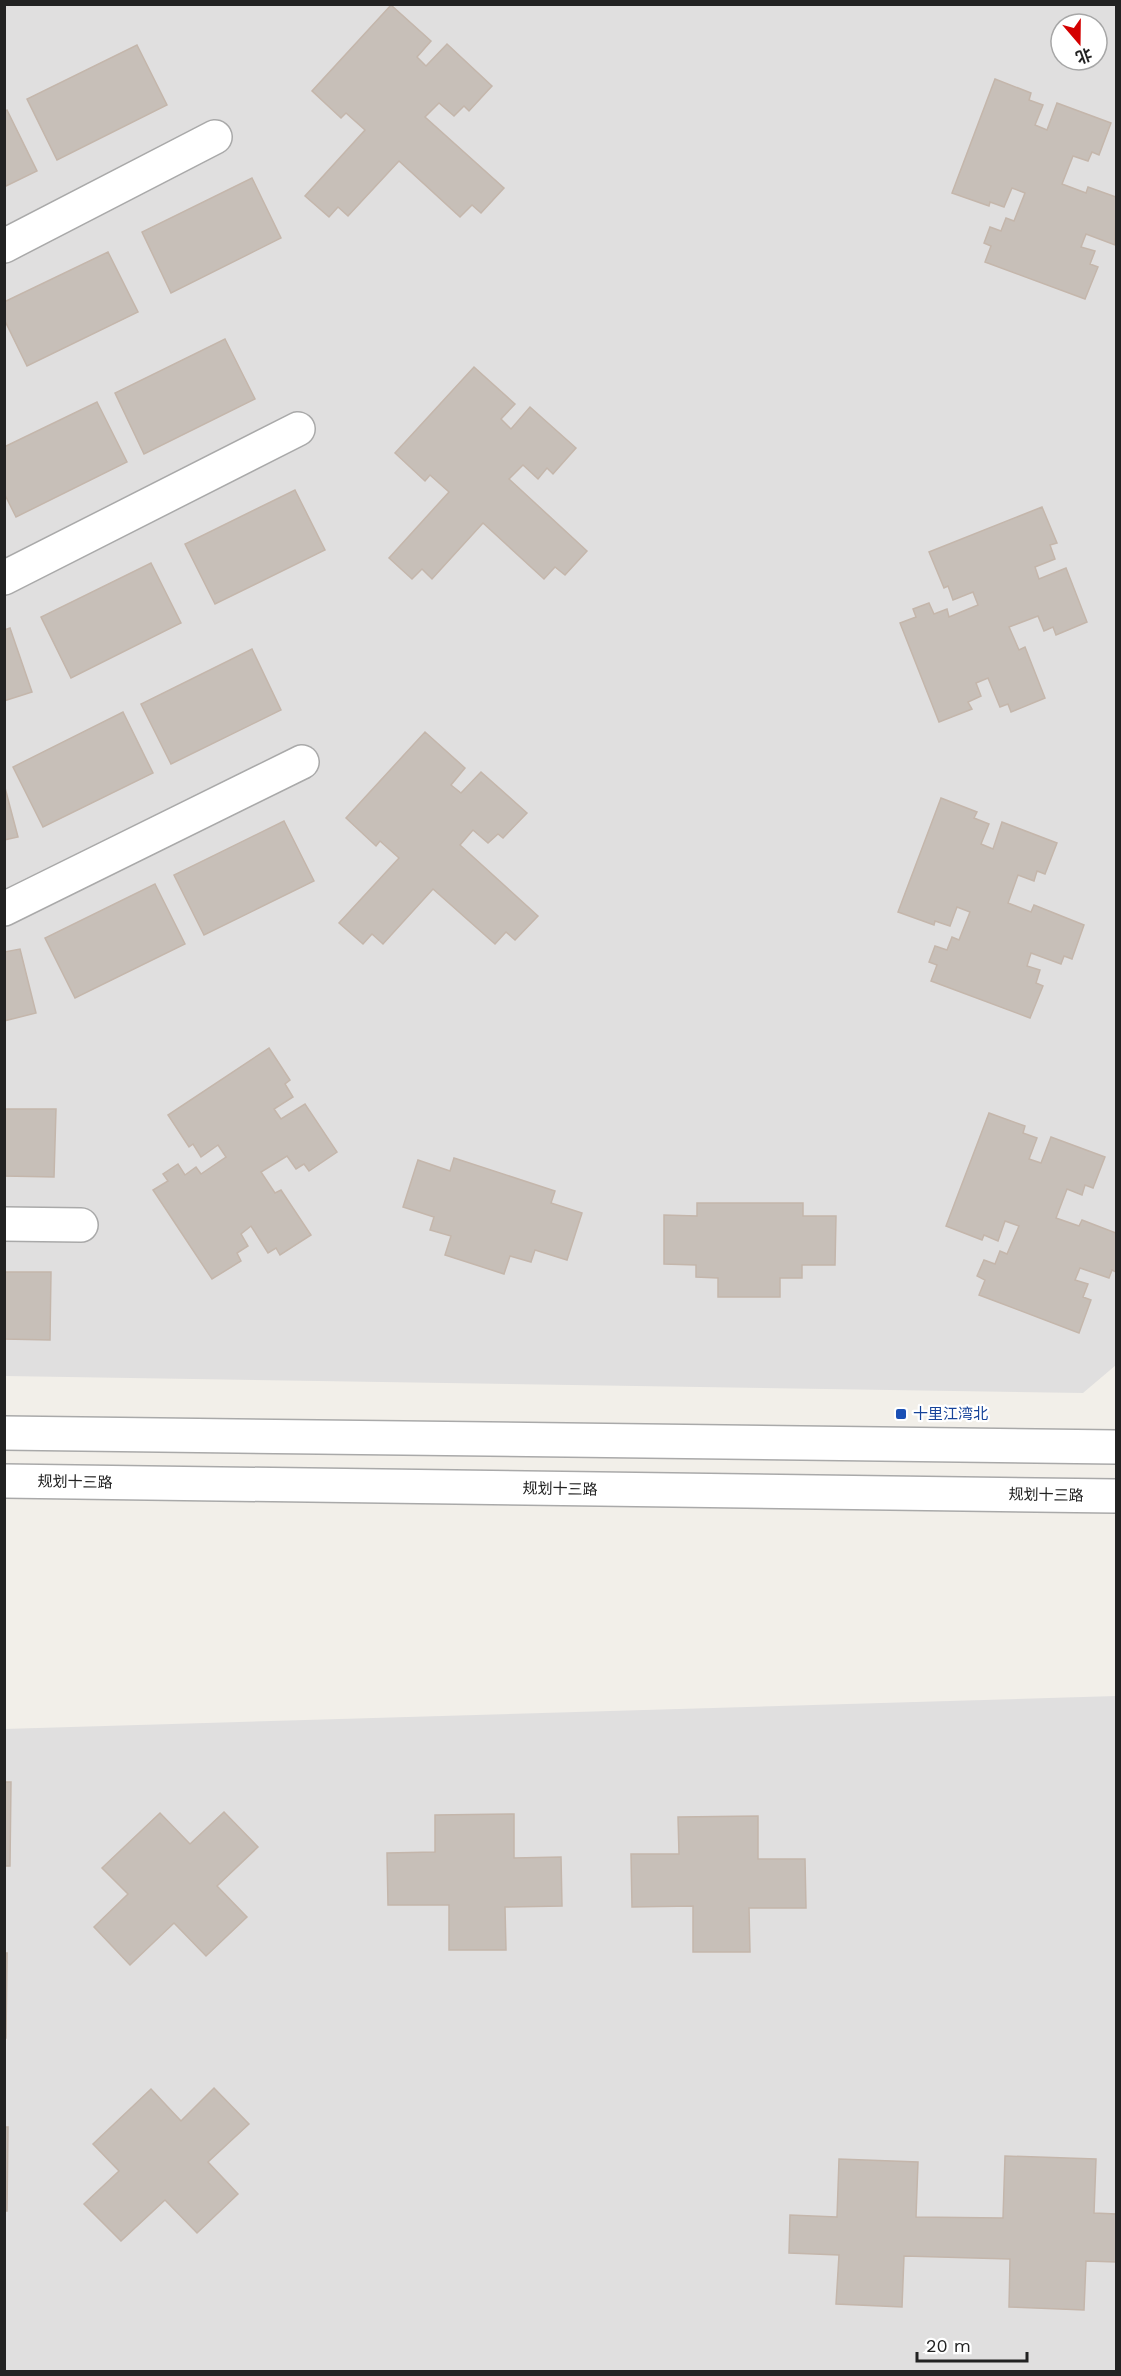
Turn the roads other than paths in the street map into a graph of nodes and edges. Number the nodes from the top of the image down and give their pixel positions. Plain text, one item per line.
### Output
1 (214, 137) dead end
2 (4, 246) edge
3 (298, 429) dead end
4 (4, 579) edge
5 (302, 762) dead end
6 (4, 909) edge
7 (4, 1224) edge
8 (81, 1225) dead end
9 (4, 1433) edge
10 (1116, 1447) edge
11 (4, 1481) edge
12 (1116, 1496) edge

1 - 2 street
3 - 4 street
5 - 6 street
7 - 8 street
9 - 10 street
11 - 12 street, 规划十三路

